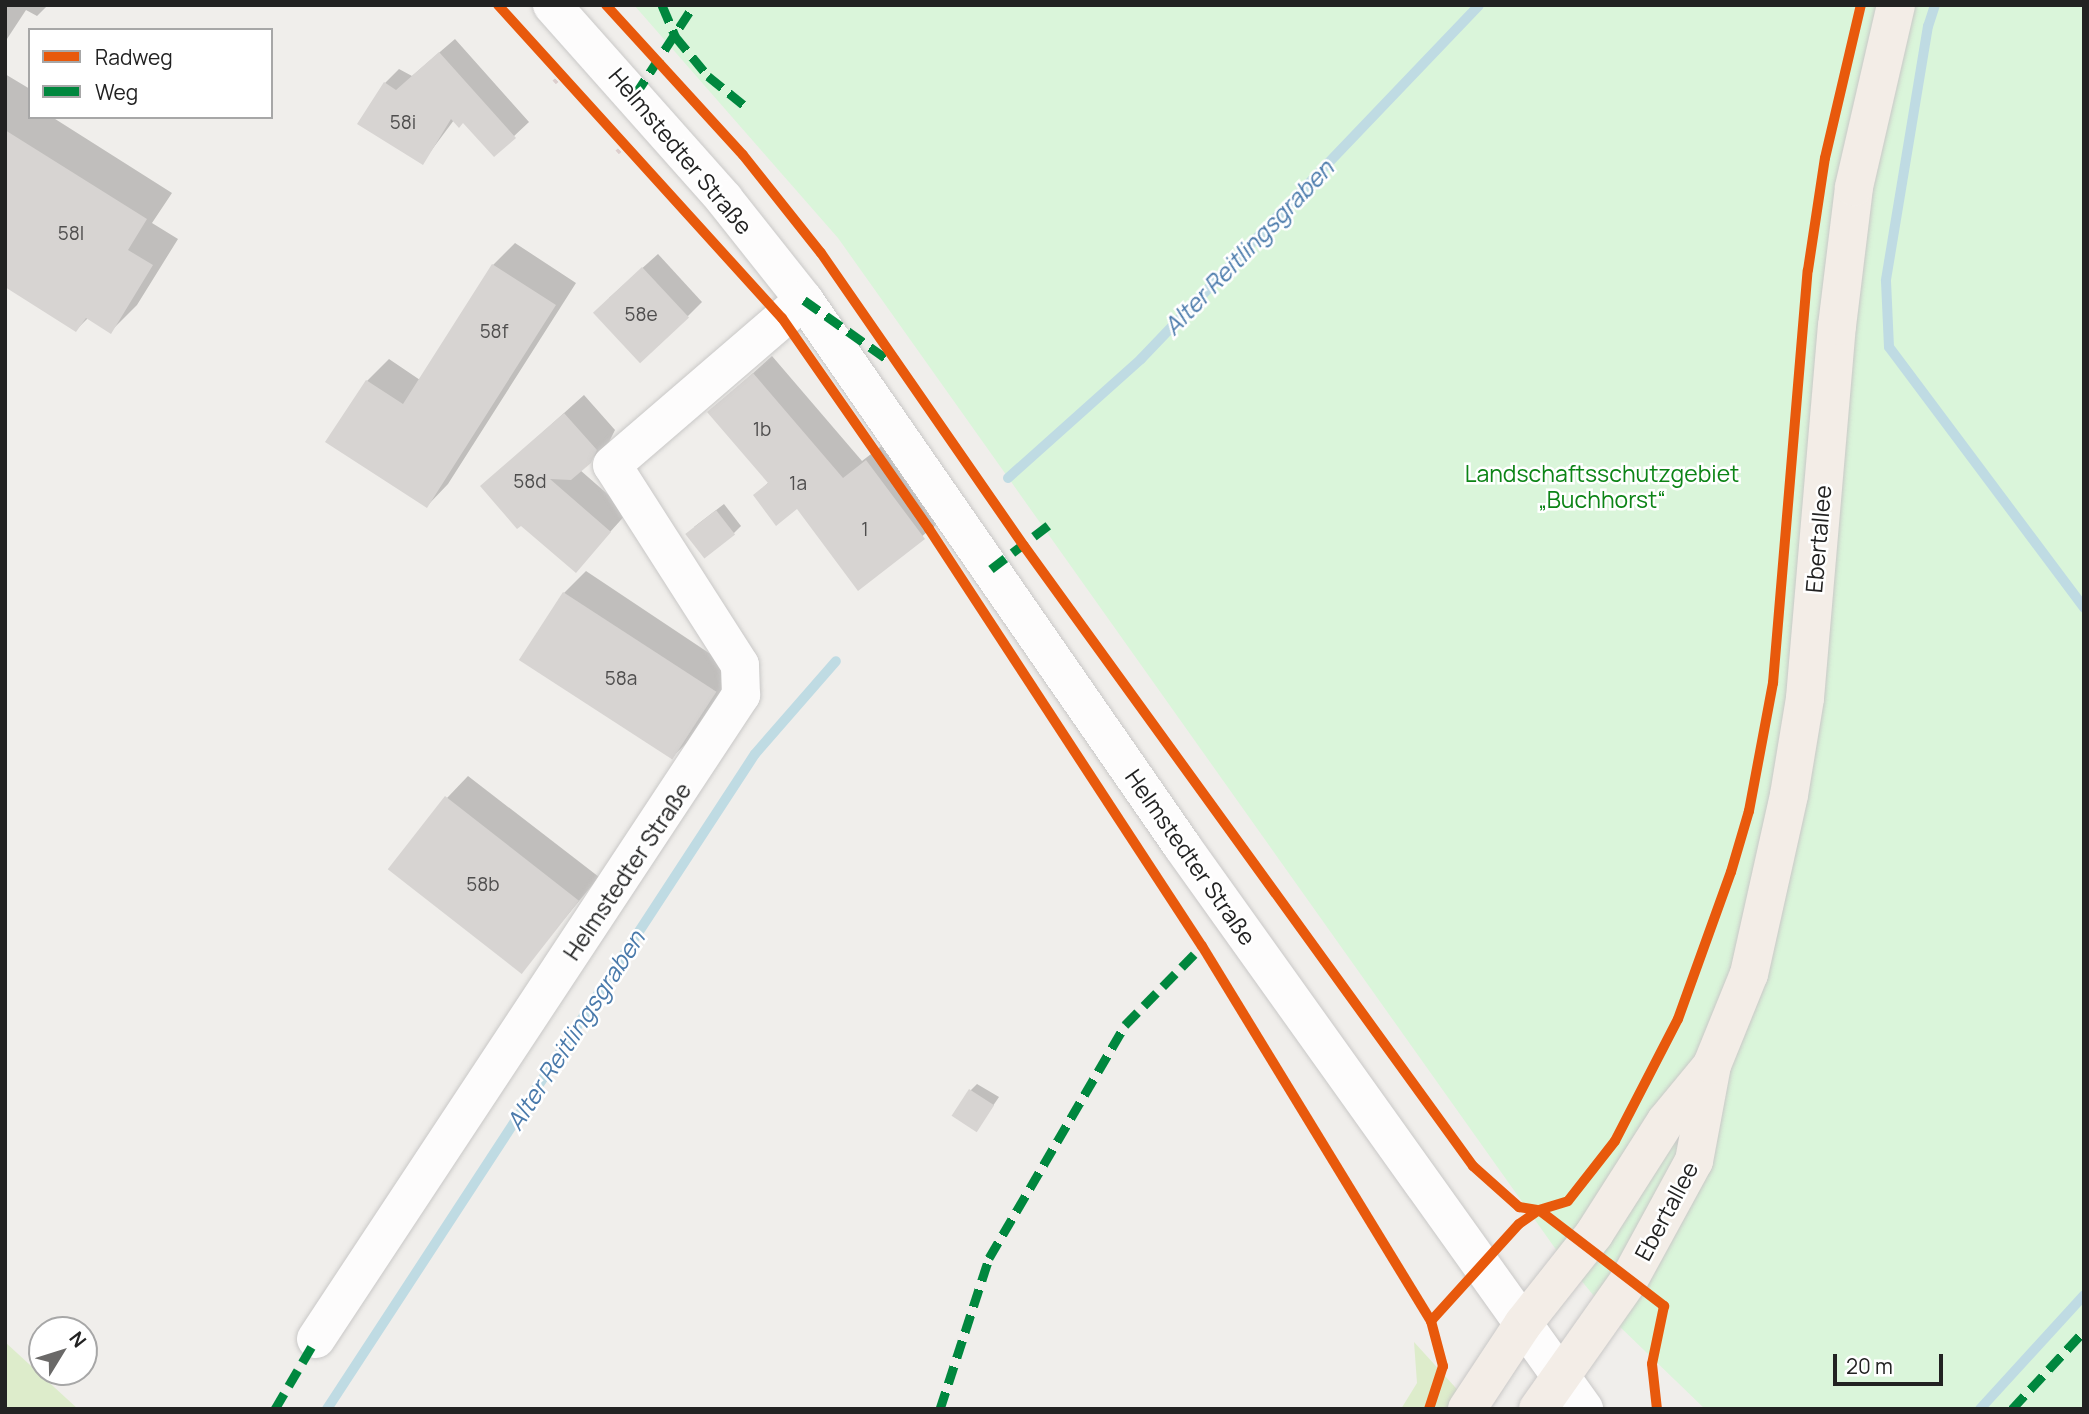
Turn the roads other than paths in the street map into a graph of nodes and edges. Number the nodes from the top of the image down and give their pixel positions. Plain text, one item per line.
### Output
1 (552, 5) edge
2 (1896, 5) edge
3 (804, 300) junction
4 (1712, 1065) junction
5 (1523, 1324) junction
6 (316, 1339) dead end
7 (1562, 1377) junction
8 (1466, 1409) edge
9 (1538, 1409) edge
10 (1584, 1409) edge

1 - 3 street, Helmstedter Straße
2 - 4 main road, Ebertallee
3 - 5 street, Helmstedter Straße
3 - 6 street, Helmstedter Straße
4 - 5 main road, Ebertallee
4 - 7 main road, Ebertallee
5 - 7 street, Helmstedter Straße
5 - 8 main road, Ebertallee
7 - 9 main road, Ebertallee
7 - 10 street, Helmstedter Straße

